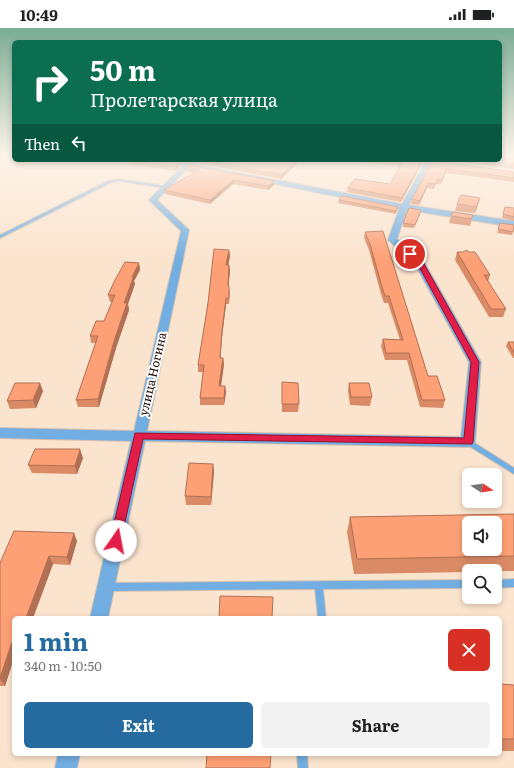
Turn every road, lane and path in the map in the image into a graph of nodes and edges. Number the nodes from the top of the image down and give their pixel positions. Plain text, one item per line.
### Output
1 (92, 191) edge
2 (162, 191) edge
3 (326, 191) edge
4 (413, 191) edge
5 (404, 207) junction
6 (514, 224) edge
7 (0, 237) edge
8 (0, 433) edge
9 (139, 436) junction
10 (468, 442) junction
11 (514, 471) edge
12 (462, 584) edge
13 (502, 584) edge
14 (514, 584) edge
15 (319, 585) junction
16 (106, 587) junction
17 (99, 616) edge
18 (322, 616) edge
19 (69, 756) edge
20 (302, 756) edge
21 (66, 768) edge
22 (303, 768) edge

1 - 7 lane
2 - 9 street, улица Ногина
3 - 5 street
4 - 5 street
5 - 6 street
5 - 10 street
8 - 9 street
9 - 10 street
9 - 16 street, улица Ногина
10 - 11 lane
12 - 15 lane
13 - 14 lane
15 - 16 lane
15 - 18 lane
16 - 17 street, улица Ногина
19 - 21 street
20 - 22 lane

